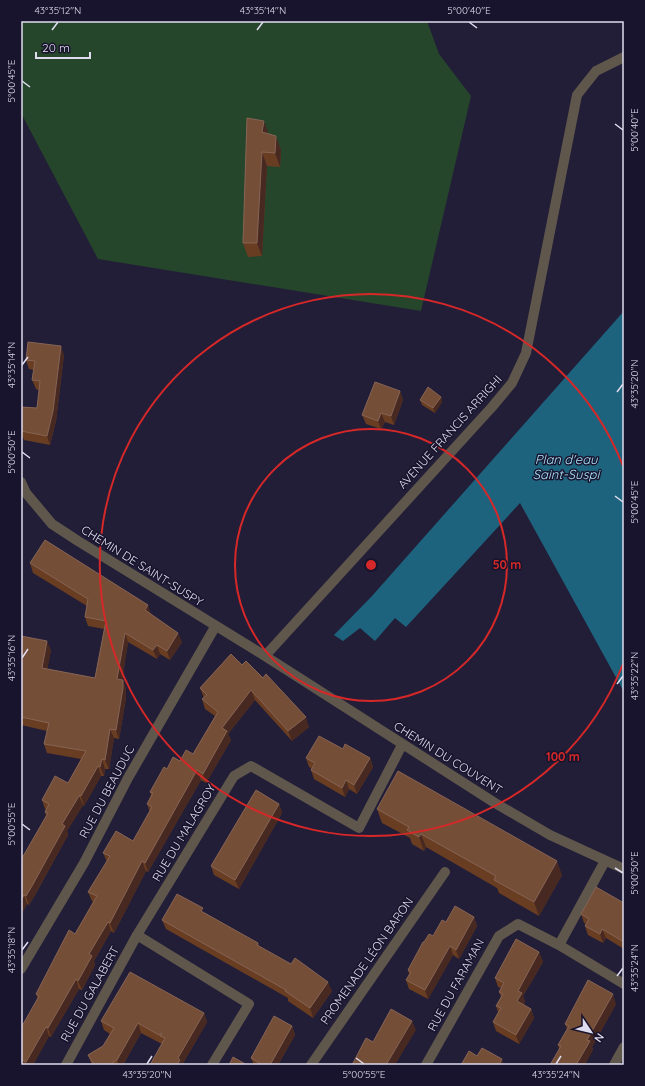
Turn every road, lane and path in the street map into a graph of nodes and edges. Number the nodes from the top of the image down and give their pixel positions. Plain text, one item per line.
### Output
1 (624, 57) edge
2 (21, 482) edge
3 (23, 494) edge
4 (215, 626) junction
5 (264, 656) junction
6 (402, 744) junction
7 (605, 861) junction
8 (624, 869) edge
9 (445, 872) dead end
10 (137, 935) junction
11 (560, 945) junction
12 (21, 969) edge
13 (624, 984) edge
14 (624, 1047) edge
15 (66, 1065) edge
16 (212, 1065) edge
17 (311, 1065) edge
18 (426, 1065) edge
19 (614, 1065) edge

1 - 5 street, AVENUE FRANCIS ARRIGHI
2 - 3 street, CHEMIN DE SAINT-SUSPY
3 - 4 street, CHEMIN DE SAINT-SUSPY
4 - 5 street, CHEMIN DE SAINT-SUSPY
4 - 12 street, RUE DU BEAUDUC
5 - 6 street, CHEMIN DU COUVENT
6 - 7 street, CHEMIN DU COUVENT
6 - 10 street, RUE DU MALAGROY
7 - 8 street, CHEMIN DU COUVENT
7 - 11 street
9 - 17 street, PROMENADE LÉON BARON
10 - 15 street, RUE DU GALABERT
10 - 16 street
11 - 13 street
11 - 18 street, RUE DU FARAMAN
14 - 19 street

